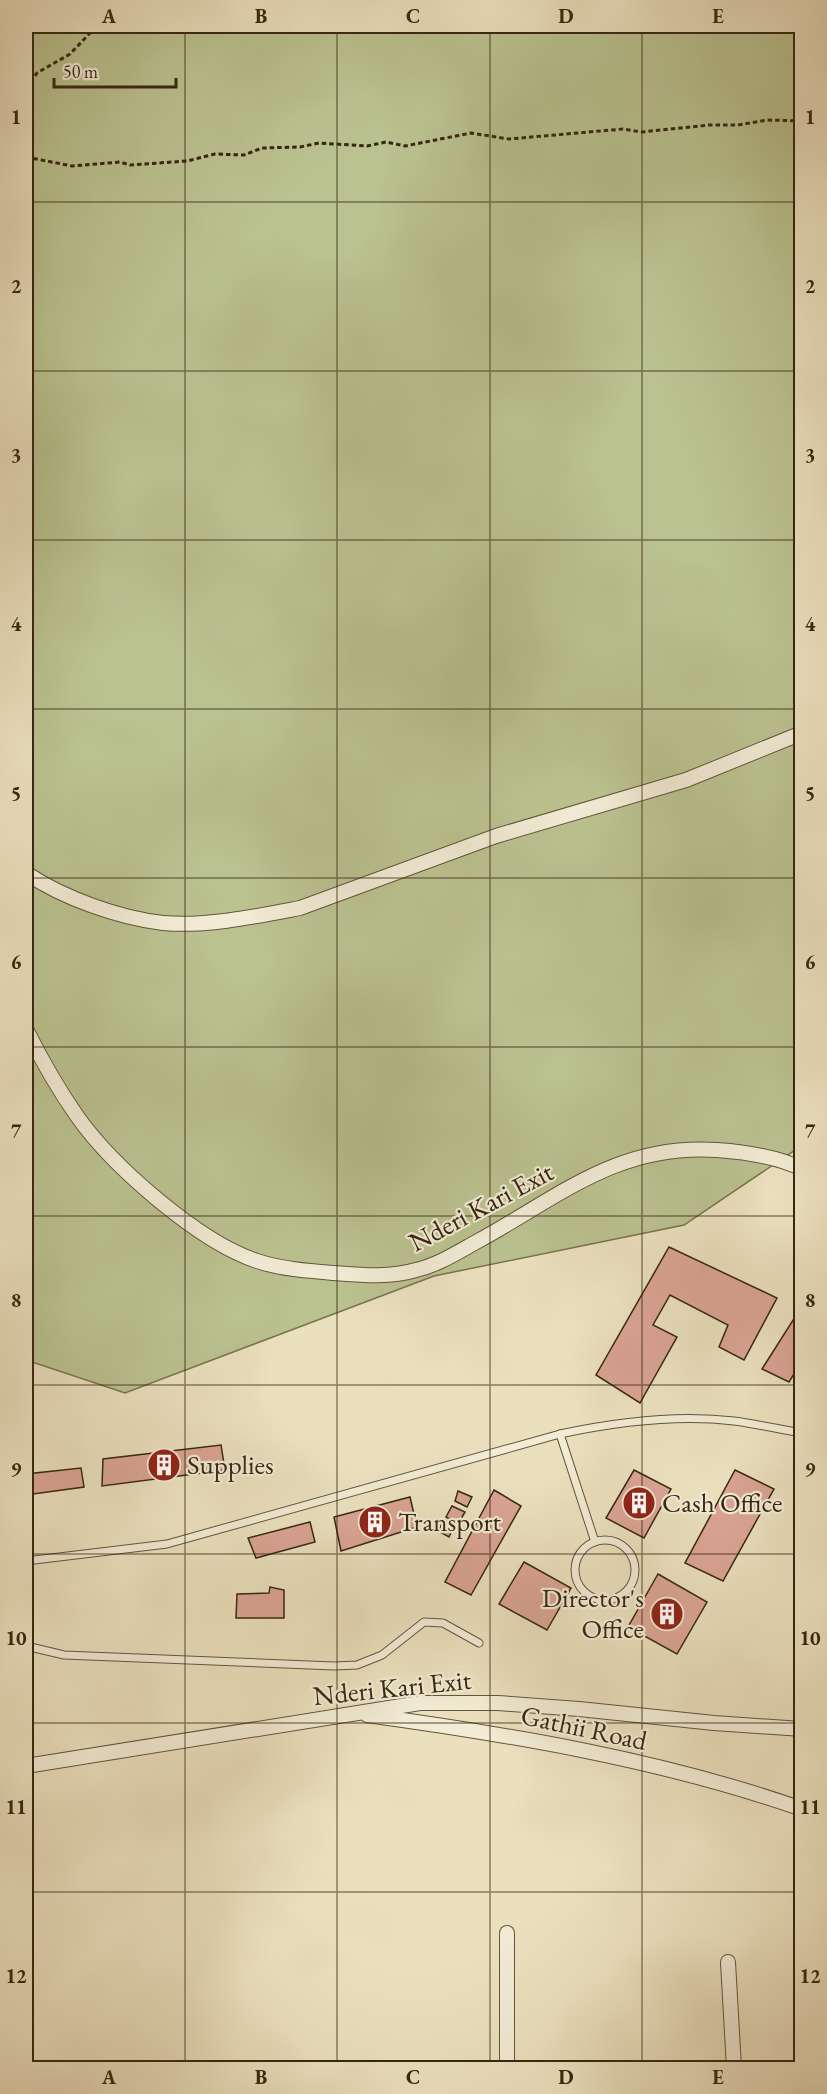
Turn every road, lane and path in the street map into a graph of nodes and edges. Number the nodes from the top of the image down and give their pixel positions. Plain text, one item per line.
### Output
1 (93, 26) edge
2 (26, 88) edge
3 (801, 121) edge
4 (26, 157) edge
5 (801, 732) edge
6 (26, 873) edge
7 (26, 1029) edge
8 (801, 1169) edge
9 (801, 1433) edge
10 (560, 1434) junction
11 (595, 1542) junction
12 (26, 1561) edge
13 (479, 1643) dead end
14 (26, 1646) edge
15 (352, 1713) junction
16 (801, 1729) edge
17 (26, 1766) edge
18 (801, 1809) edge
19 (507, 1933) dead end
20 (728, 1962) dead end
21 (507, 2068) edge
22 (734, 2068) edge

1 - 2 path
3 - 4 path
5 - 6 street
7 - 8 street, Nderi Kari Exit
9 - 10 lane
10 - 11 lane
10 - 12 lane
11 - 11 lane
13 - 14 lane
15 - 16 street, Nderi Kari Exit
15 - 17 street, Nderi Kari Exit
15 - 18 street, Gathii Road
19 - 21 street
20 - 22 street

